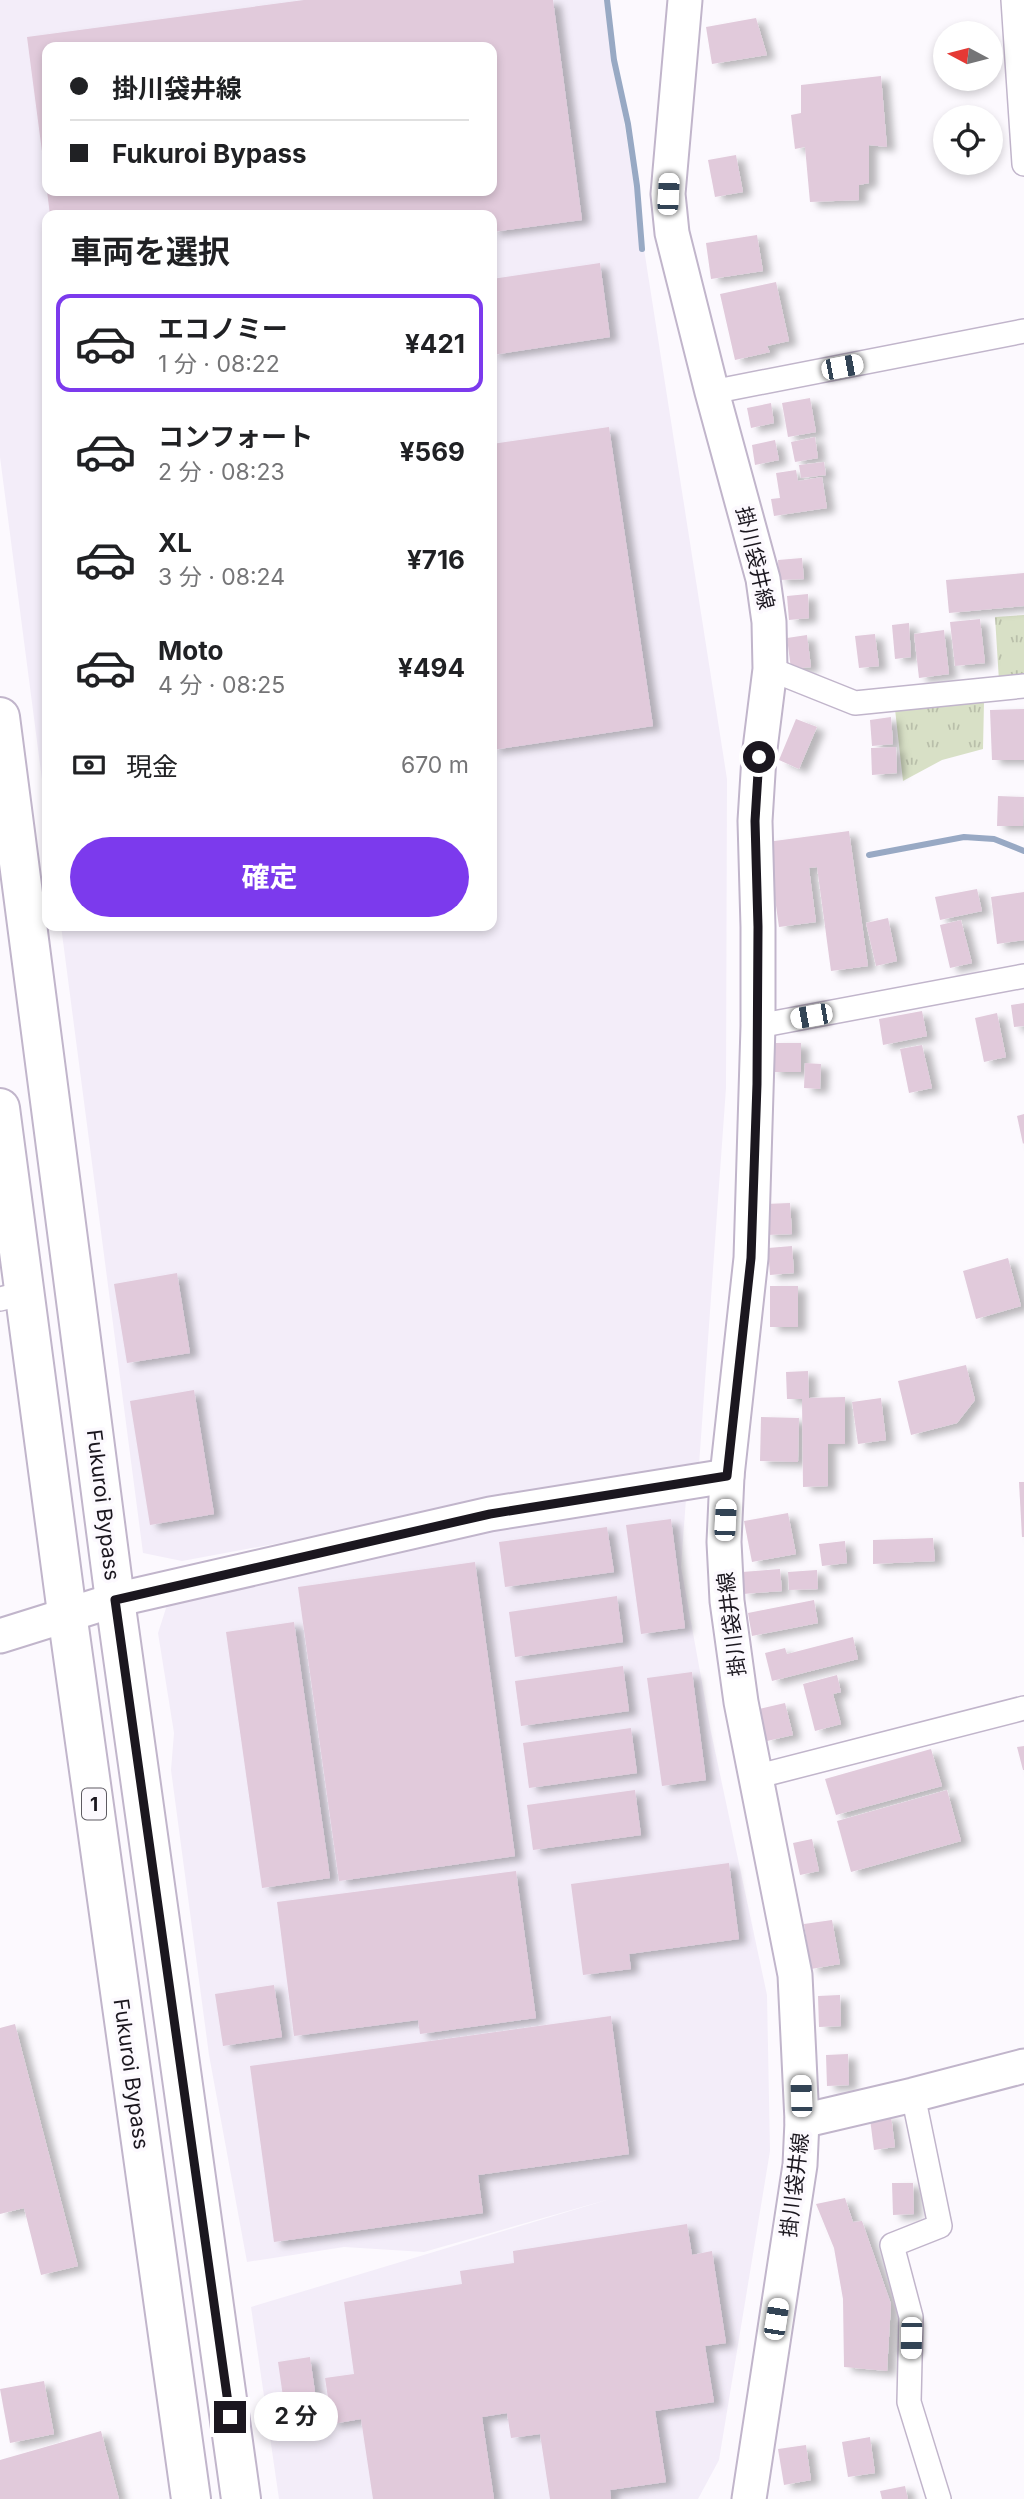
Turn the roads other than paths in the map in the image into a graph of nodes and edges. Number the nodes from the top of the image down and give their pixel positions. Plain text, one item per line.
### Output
1 (685, 0) edge
2 (1013, 0) edge
3 (1024, 164) edge
4 (1024, 331) edge
5 (712, 392) junction
6 (770, 669) junction
7 (1024, 686) edge
8 (0, 718) edge
9 (1024, 976) edge
10 (758, 1026) junction
11 (0, 1108) edge
12 (12, 1296) edge
13 (727, 1476) junction
14 (115, 1600) junction
15 (67, 1613) junction
16 (0, 1636) edge
17 (1024, 1708) edge
18 (755, 1777) junction
19 (1024, 2066) edge
20 (913, 2095) junction
21 (802, 2121) junction
22 (191, 2499) edge
23 (241, 2499) edge
24 (749, 2499) edge
25 (939, 2499) edge

1 - 5 main road, 掛川袋井線
2 - 3 street
4 - 5 street
5 - 6 main road, 掛川袋井線
6 - 7 street
6 - 10 main road, 掛川袋井線
8 - 14 highway, Fukuroi Bypass
9 - 10 street
10 - 13 main road, 掛川袋井線
11 - 12 highway, Fukuroi Bypass / 1
12 - 15 highway, Fukuroi Bypass / 1
13 - 14 main road
13 - 18 main road, 掛川袋井線
14 - 15 main road
14 - 23 highway, Fukuroi Bypass
15 - 16 main road
15 - 22 highway, Fukuroi Bypass / 1
17 - 18 street
18 - 21 main road, 掛川袋井線
19 - 20 main road
20 - 21 main road
20 - 25 street
21 - 24 main road, 掛川袋井線

